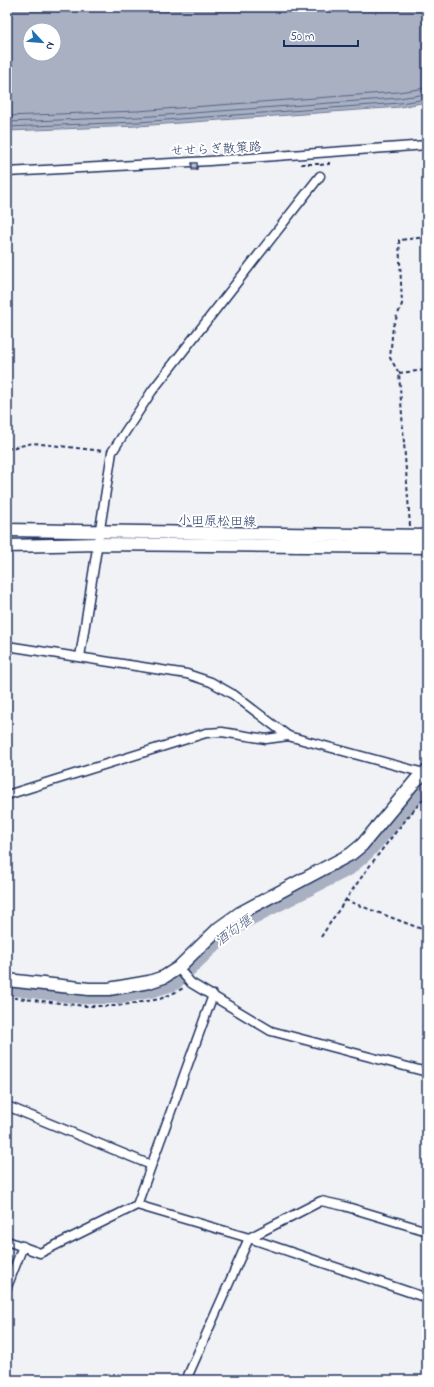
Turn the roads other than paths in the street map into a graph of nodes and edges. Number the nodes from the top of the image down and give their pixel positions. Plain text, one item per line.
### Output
1 (427, 145) edge
2 (7, 172) edge
3 (320, 176) dead end
4 (7, 530) edge
5 (427, 536) edge
6 (99, 538) junction
7 (7, 546) edge
8 (427, 547) edge
9 (7, 646) edge
10 (80, 657) junction
11 (288, 736) junction
12 (426, 772) edge
13 (7, 795) edge
14 (178, 968) junction
15 (7, 980) edge
16 (213, 995) junction
17 (427, 1072) edge
18 (7, 1106) edge
19 (151, 1165) junction
20 (137, 1205) junction
21 (427, 1231) edge
22 (249, 1238) junction
23 (7, 1241) edge
24 (23, 1246) junction
25 (7, 1287) edge
26 (427, 1298) edge
27 (186, 1380) edge

1 - 2 street, せせらぎ散策路
3 - 6 street
4 - 6 main road, 小田原松田線
5 - 6 main road, 小田原松田線
6 - 7 main road, 小田原松田線
6 - 8 main road, 小田原松田線
6 - 10 street
9 - 10 street
10 - 11 street
11 - 12 street
11 - 13 street
12 - 14 main road
14 - 15 main road
14 - 16 street
16 - 17 street
16 - 19 street
18 - 19 street
19 - 20 street
20 - 22 street
20 - 24 street
21 - 22 street
22 - 26 street
22 - 27 street
23 - 24 street
24 - 25 street

